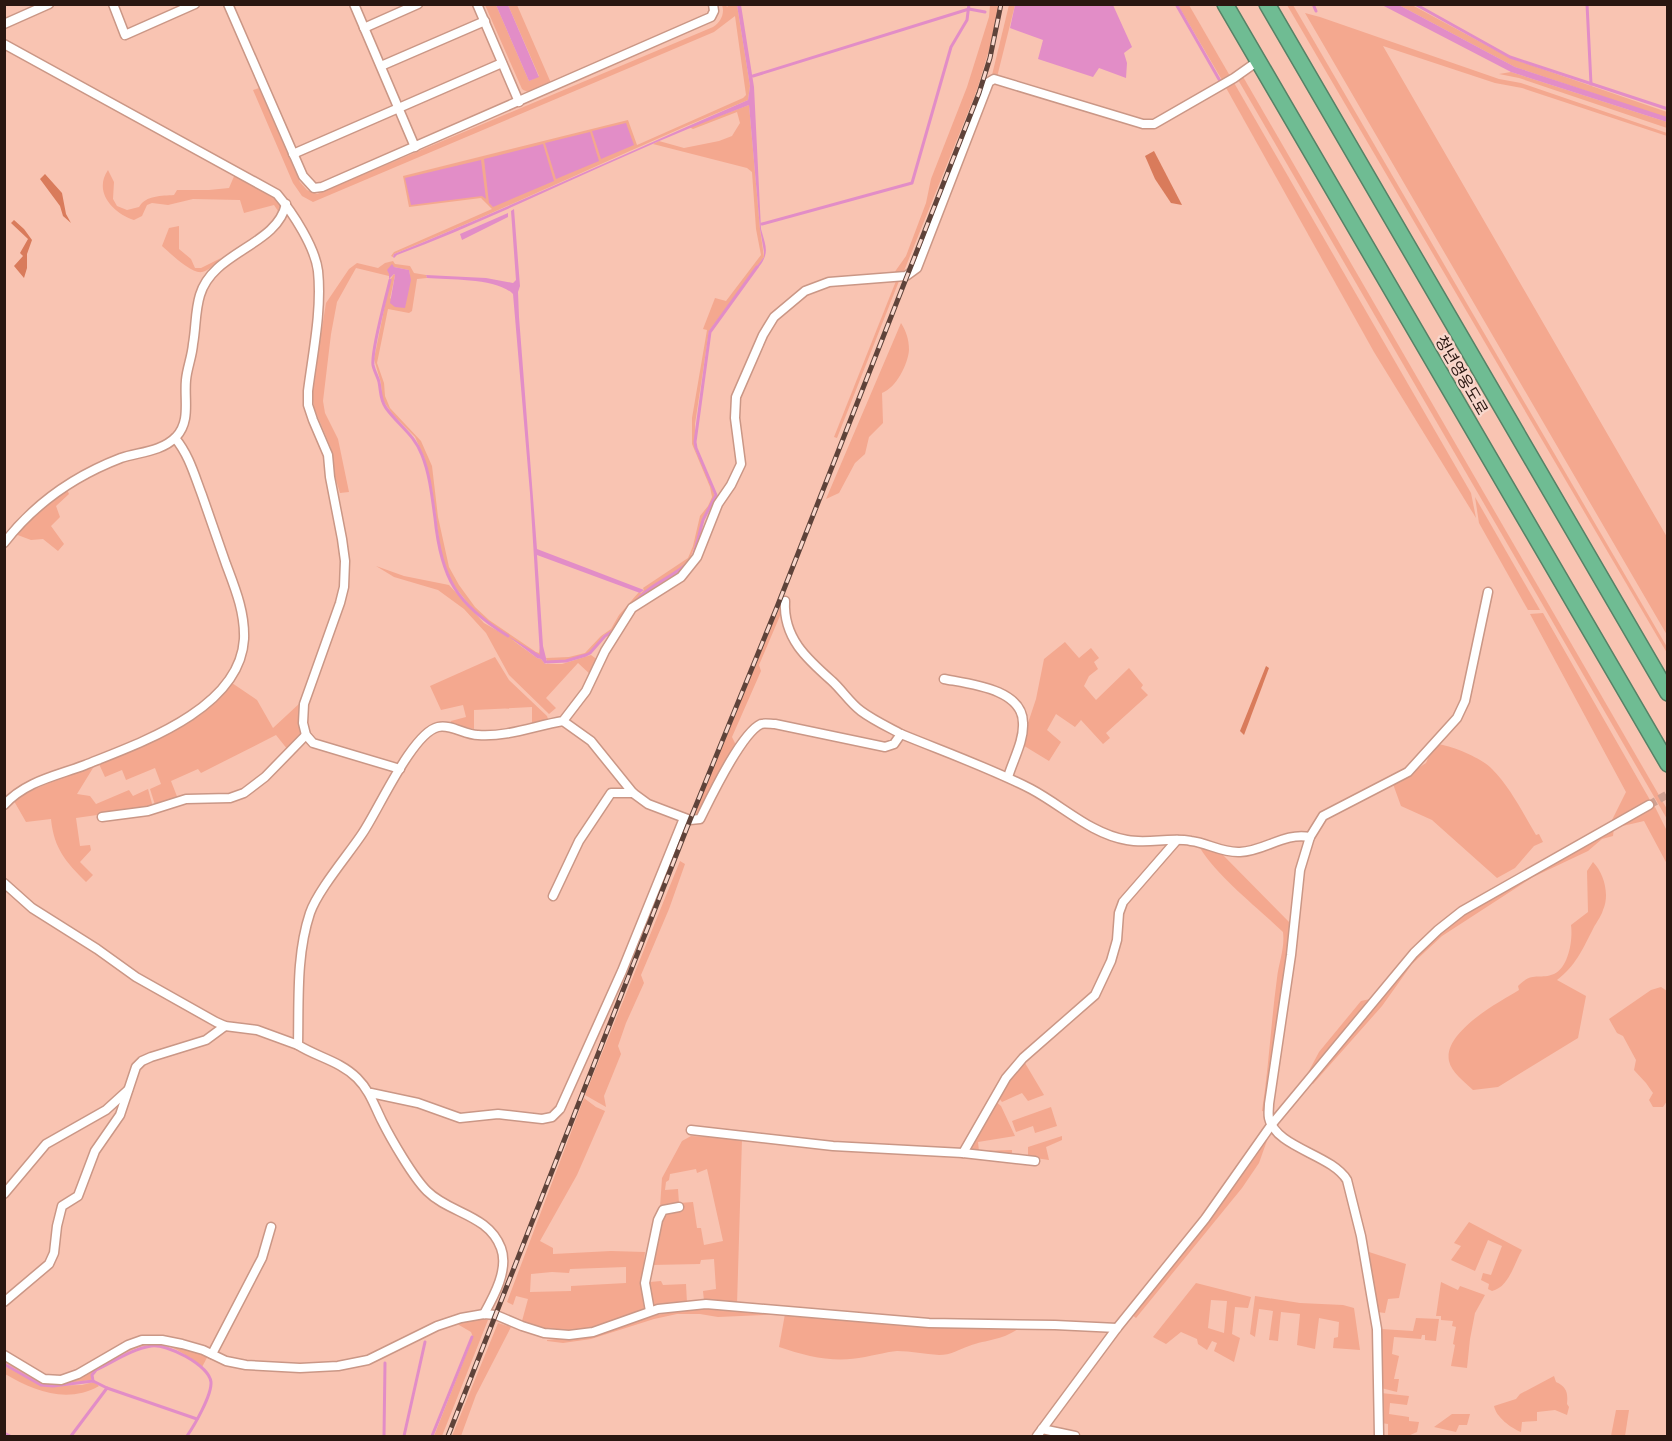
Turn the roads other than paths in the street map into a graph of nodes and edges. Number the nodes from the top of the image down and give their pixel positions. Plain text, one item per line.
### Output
1 (49, 4) edge
2 (113, 4) edge
3 (195, 4) edge
4 (228, 4) edge
5 (354, 4) edge
6 (418, 4) edge
7 (477, 4) edge
8 (713, 4) edge
9 (1225, 4) edge
10 (1267, 4) edge
11 (485, 21) junction
12 (4, 24) edge
13 (364, 28) junction
14 (4, 44) edge
15 (1258, 61) junction
16 (502, 63) junction
17 (381, 66) junction
18 (519, 102) junction
19 (399, 108) junction
20 (416, 147) junction
21 (293, 154) junction
22 (286, 204) junction
23 (175, 438) junction
24 (4, 543) edge
25 (1488, 592) dead end
26 (785, 601) dead end
27 (944, 678) dead end
28 (1668, 693) edge
29 (563, 721) junction
30 (901, 734) junction
31 (306, 735) junction
32 (1668, 764) edge
33 (400, 769) junction
34 (1008, 777) junction
35 (633, 794) junction
36 (4, 805) edge
37 (1649, 805) tunnel mouth
38 (102, 817) dead end
39 (684, 818) junction
40 (1310, 837) junction
41 (1177, 840) junction
42 (4, 883) edge
43 (553, 896) dead end
44 (225, 1026) junction
45 (298, 1045) junction
46 (128, 1090) junction
47 (371, 1093) junction
48 (1272, 1124) junction
49 (691, 1130) dead end
50 (963, 1153) junction
51 (1035, 1161) dead end
52 (4, 1194) edge
53 (679, 1207) dead end
54 (271, 1227) dead end
55 (4, 1302) edge
56 (650, 1311) junction
57 (484, 1314) junction
58 (1117, 1328) junction
59 (212, 1354) junction
60 (4, 1355) edge
61 (1040, 1433) edge
62 (1075, 1437) edge
63 (1379, 1437) edge

1 - 12 street
2 - 3 street
4 - 21 street
5 - 13 street
6 - 13 street
7 - 11 street
8 - 18 street
9 - 15 highway, 청년영웅도로
10 - 28 highway, 청년영웅도로
11 - 16 street
11 - 17 street
13 - 17 street
14 - 22 street
15 - 29 street
15 - 32 highway, 청년영웅도로
16 - 18 street
16 - 19 street
17 - 19 street
18 - 20 street
19 - 20 street
19 - 21 street
20 - 21 street
22 - 23 street
22 - 31 street
23 - 24 street
23 - 36 street
25 - 40 street
26 - 30 street
27 - 34 street
29 - 33 street
29 - 35 street
30 - 34 street
30 - 39 street
31 - 33 street
31 - 38 street
33 - 45 street
34 - 41 street
35 - 39 street
35 - 43 street
37 - 48 street
39 - 47 street
40 - 41 street
40 - 48 street
41 - 50 street
42 - 44 street
44 - 45 street
44 - 46 street
45 - 47 street
46 - 52 street
46 - 55 street
47 - 57 street
48 - 58 street
48 - 63 street
49 - 50 street
50 - 51 street
53 - 56 street
54 - 59 street
56 - 57 street
56 - 58 street
57 - 59 street
58 - 61 street
59 - 60 street
61 - 62 street

